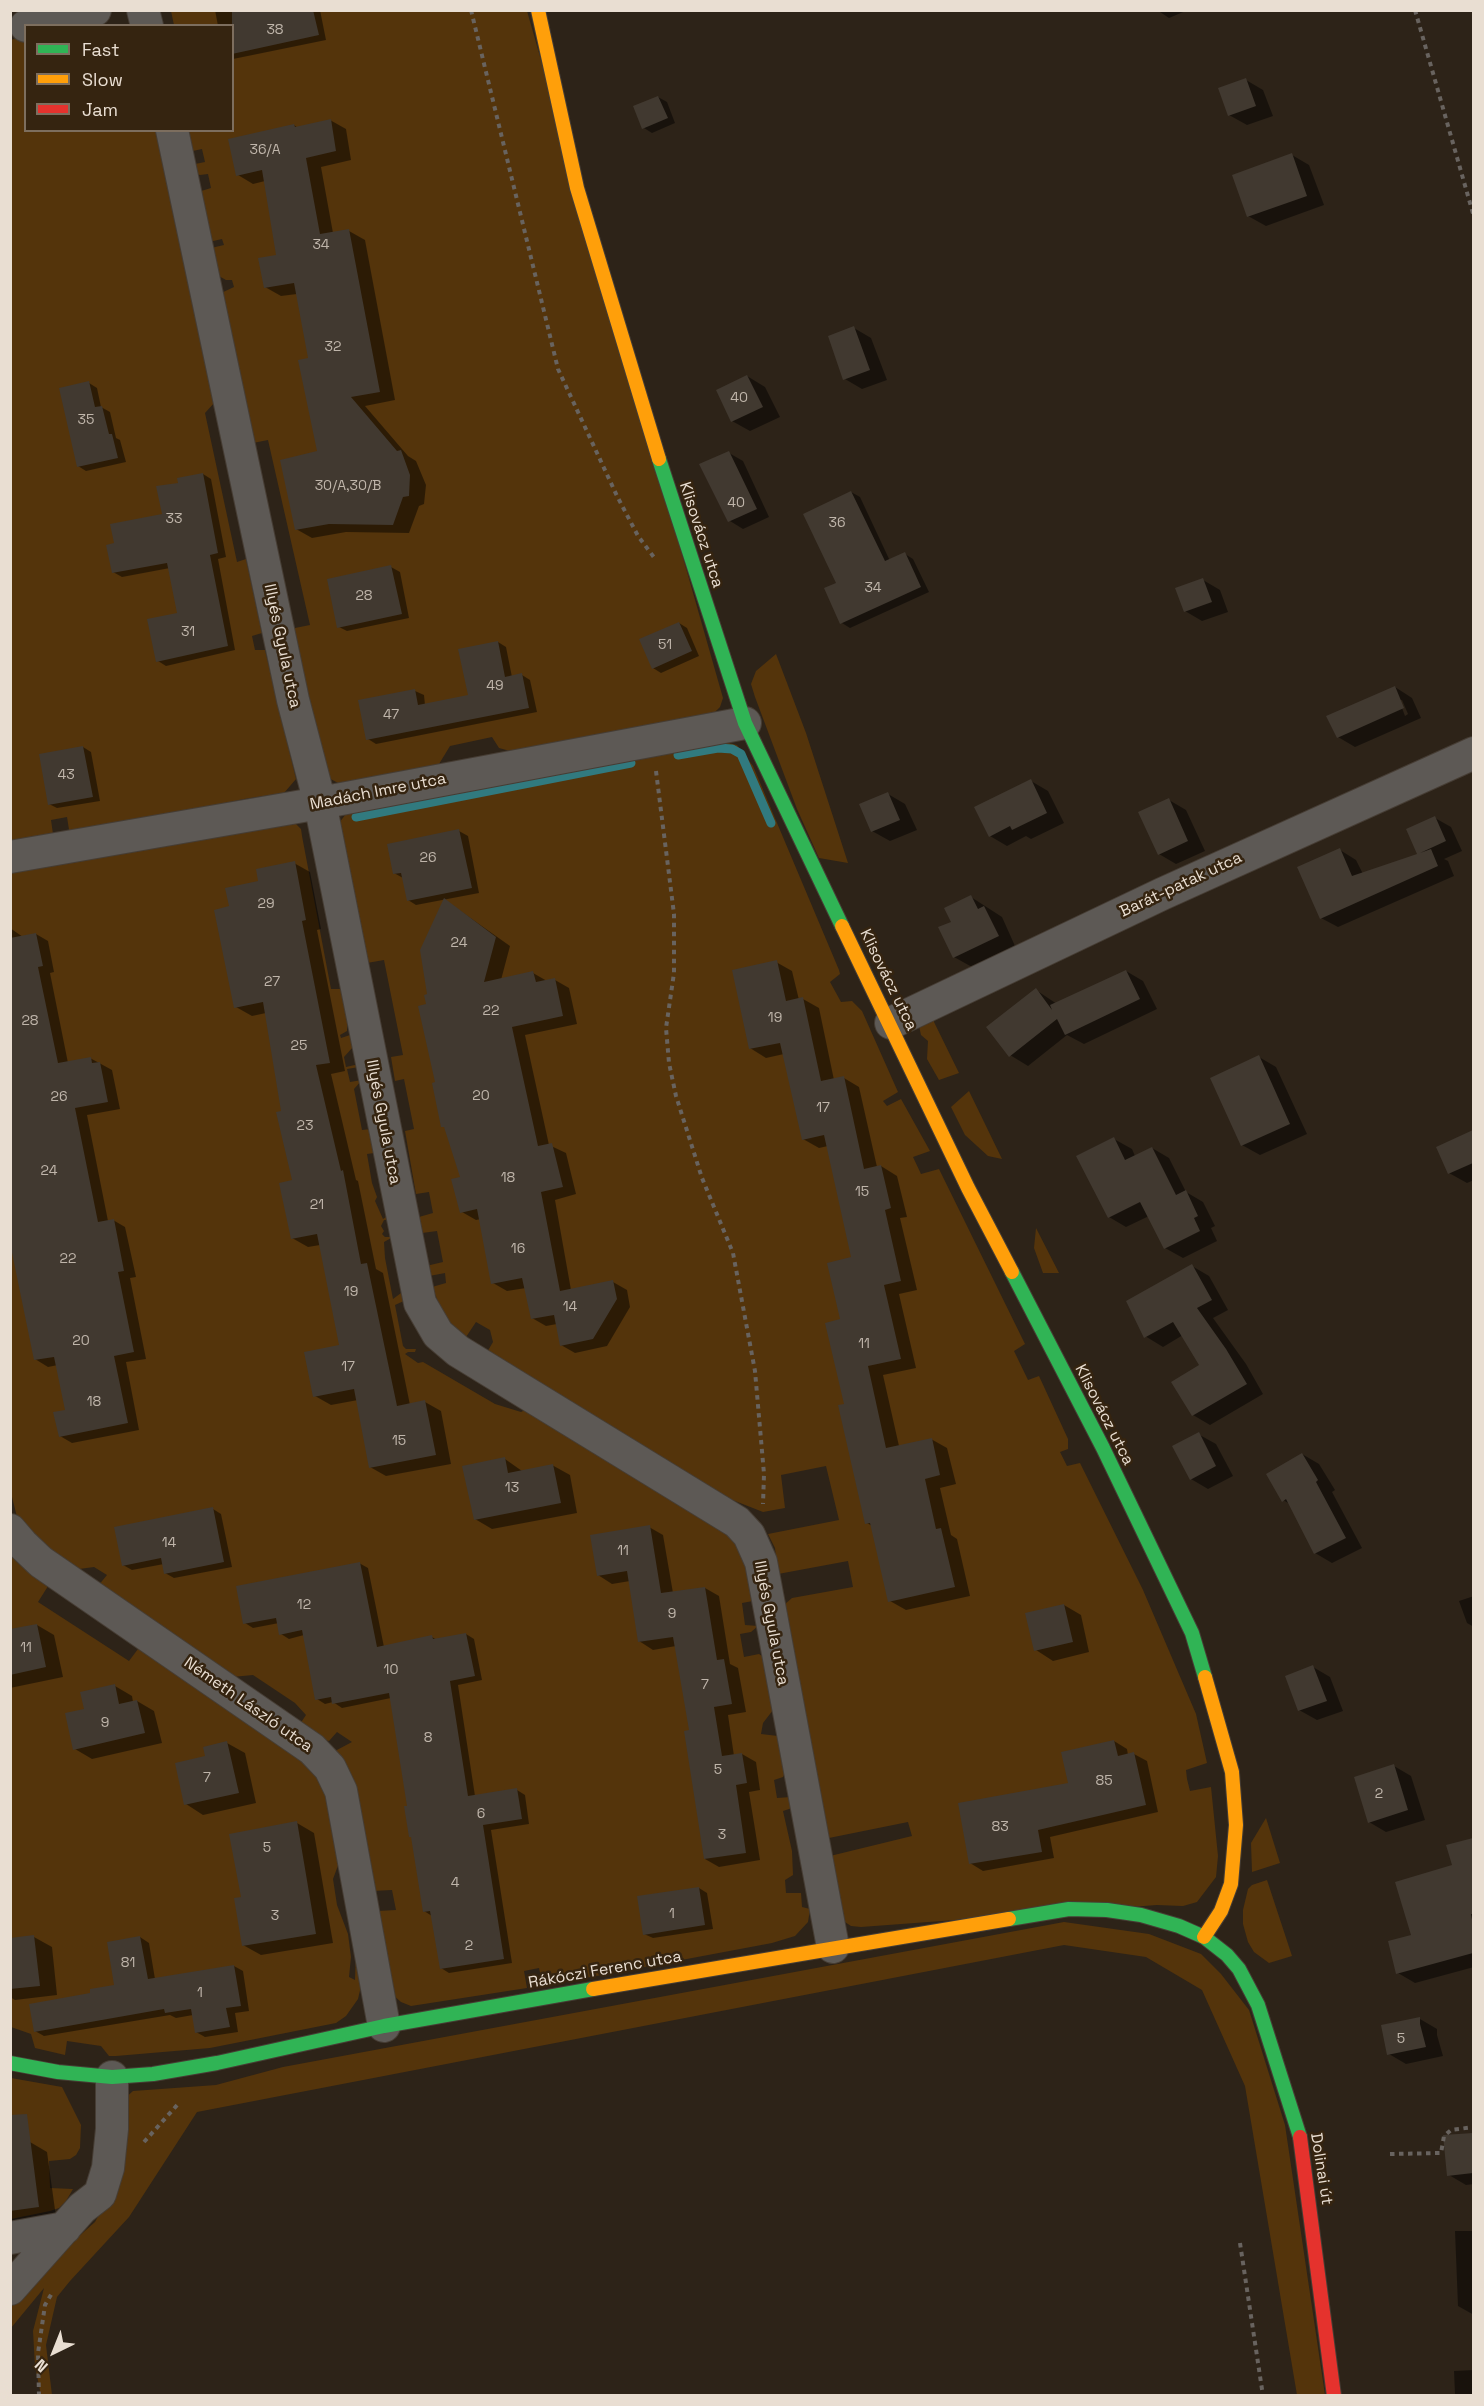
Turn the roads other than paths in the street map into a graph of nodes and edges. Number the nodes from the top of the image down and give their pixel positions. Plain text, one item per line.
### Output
1 (95, 10) edge
2 (538, 10) edge
3 (35, 24) edge
4 (172, 132) edge
5 (745, 723) junction
6 (1473, 753) edge
7 (320, 803) junction
8 (10, 857) edge
9 (891, 1023) junction
10 (10, 1530) edge
11 (1204, 1937) junction
12 (833, 1947) junction
13 (384, 2025) junction
14 (10, 2062) edge
15 (112, 2077) junction
16 (65, 2228) junction
17 (10, 2238) edge
18 (10, 2289) edge
19 (1334, 2396) edge

1 - 3 street
2 - 5 street, Klisovácz utca
4 - 7 street, Illyés Gyula utca
5 - 7 street, Madách Imre utca
5 - 9 street, Klisovácz utca
6 - 9 street, Barát-patak utca
7 - 8 street, Madách Imre utca
7 - 12 street, Illyés Gyula utca
9 - 11 street, Klisovácz utca
10 - 13 street, Németh László utca
11 - 12 street, Rákóczi Ferenc utca
11 - 19 street, Dolinai út
12 - 13 street, Rákóczi Ferenc utca
13 - 15 street, Rákóczi Ferenc utca
14 - 15 street, Rákóczi Ferenc utca
15 - 16 street
16 - 17 street
16 - 18 street

